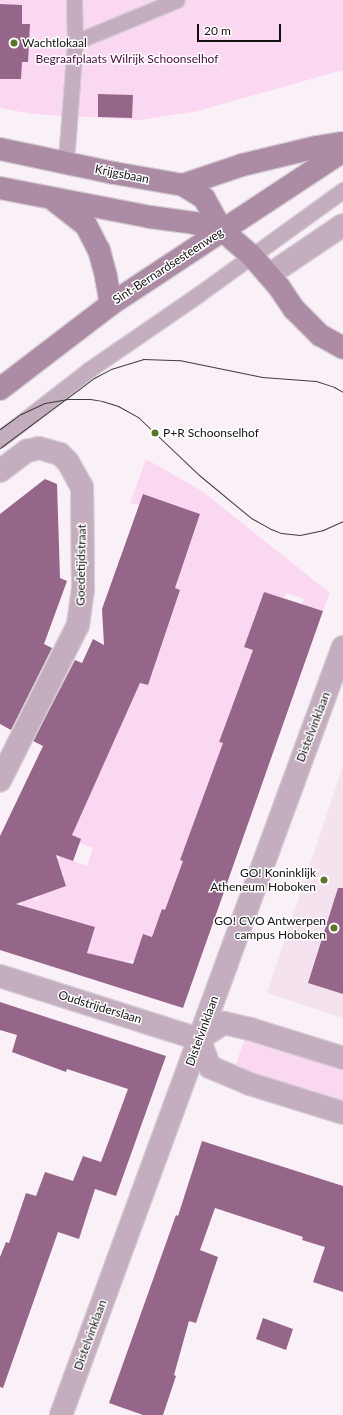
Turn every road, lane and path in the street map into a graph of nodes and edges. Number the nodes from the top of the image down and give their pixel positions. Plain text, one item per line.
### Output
1 (74, 0) edge
2 (177, 0) edge
3 (75, 42) junction
4 (343, 143) edge
5 (0, 149) edge
6 (343, 151) edge
7 (63, 162) junction
8 (183, 185) junction
9 (0, 188) edge
10 (343, 190) edge
11 (53, 199) junction
12 (343, 225) edge
13 (222, 230) junction
14 (251, 255) junction
15 (269, 275) junction
16 (111, 304) junction
17 (343, 348) edge
18 (0, 389) edge
19 (0, 439) edge
20 (0, 471) edge
21 (343, 647) edge
22 (0, 780) edge
23 (0, 976) edge
24 (199, 1038) junction
25 (343, 1058) edge
26 (343, 1113) edge
27 (61, 1415) edge

1 - 3 lane
2 - 3 lane
3 - 7 lane
4 - 8 main road
5 - 7 main road, Krijgsbaan
6 - 13 main road, Sint-Bernardsesteenweg
7 - 8 main road, Krijgsbaan
8 - 13 main road, Krijgsbaan
9 - 11 main road, Krijgsbaan
10 - 14 lane
11 - 13 main road, Krijgsbaan
11 - 16 main road
12 - 15 street
13 - 14 main road, Krijgsbaan
13 - 16 main road, Sint-Bernardsesteenweg
14 - 15 main road, Krijgsbaan
14 - 19 lane
15 - 17 main road, Krijgsbaan
16 - 18 main road, Sint-Bernardsesteenweg
20 - 22 street, Goedetijdstraat
21 - 24 street, Distelvinklaan
23 - 24 street, Oudstrijderslaan
24 - 25 street
24 - 26 street
24 - 27 street, Distelvinklaan

